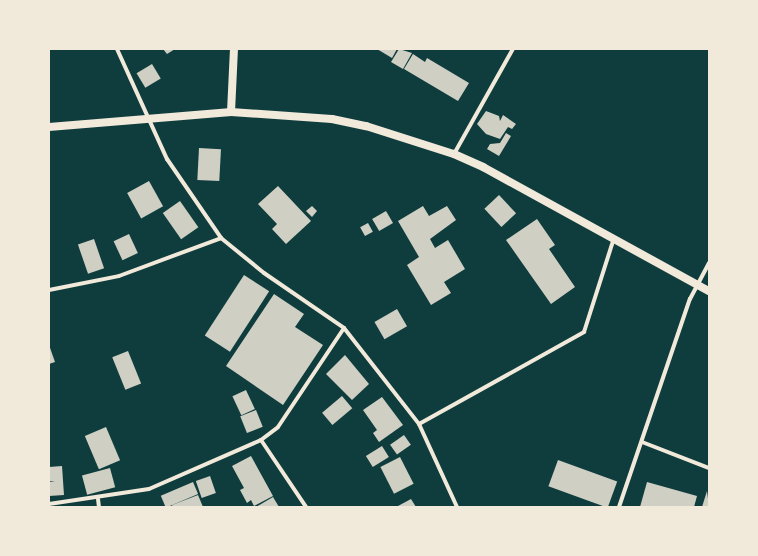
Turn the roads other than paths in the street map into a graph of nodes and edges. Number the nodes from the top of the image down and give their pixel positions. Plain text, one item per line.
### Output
1 (117, 49) edge
2 (234, 49) edge
3 (513, 49) edge
4 (231, 112) junction
5 (150, 117) junction
6 (49, 127) edge
7 (454, 154) junction
8 (221, 238) junction
9 (614, 238) junction
10 (709, 263) edge
11 (697, 284) junction
12 (49, 290) edge
13 (709, 291) edge
14 (344, 328) junction
15 (419, 424) junction
16 (261, 440) junction
17 (642, 442) junction
18 (709, 468) edge
19 (98, 499) junction
20 (49, 504) edge
21 (99, 507) edge
22 (306, 507) edge
23 (457, 507) edge
24 (619, 507) edge

1 - 5 street
2 - 4 main road
3 - 7 street
4 - 5 main road
4 - 7 main road
5 - 6 main road
5 - 8 street
7 - 9 main road
8 - 12 street
8 - 14 street
9 - 11 main road
9 - 15 street
10 - 11 street
11 - 13 main road
11 - 17 street
14 - 15 street
14 - 16 street
15 - 23 street
16 - 19 street
16 - 22 street
17 - 18 street
17 - 24 street
19 - 20 street
19 - 21 street

